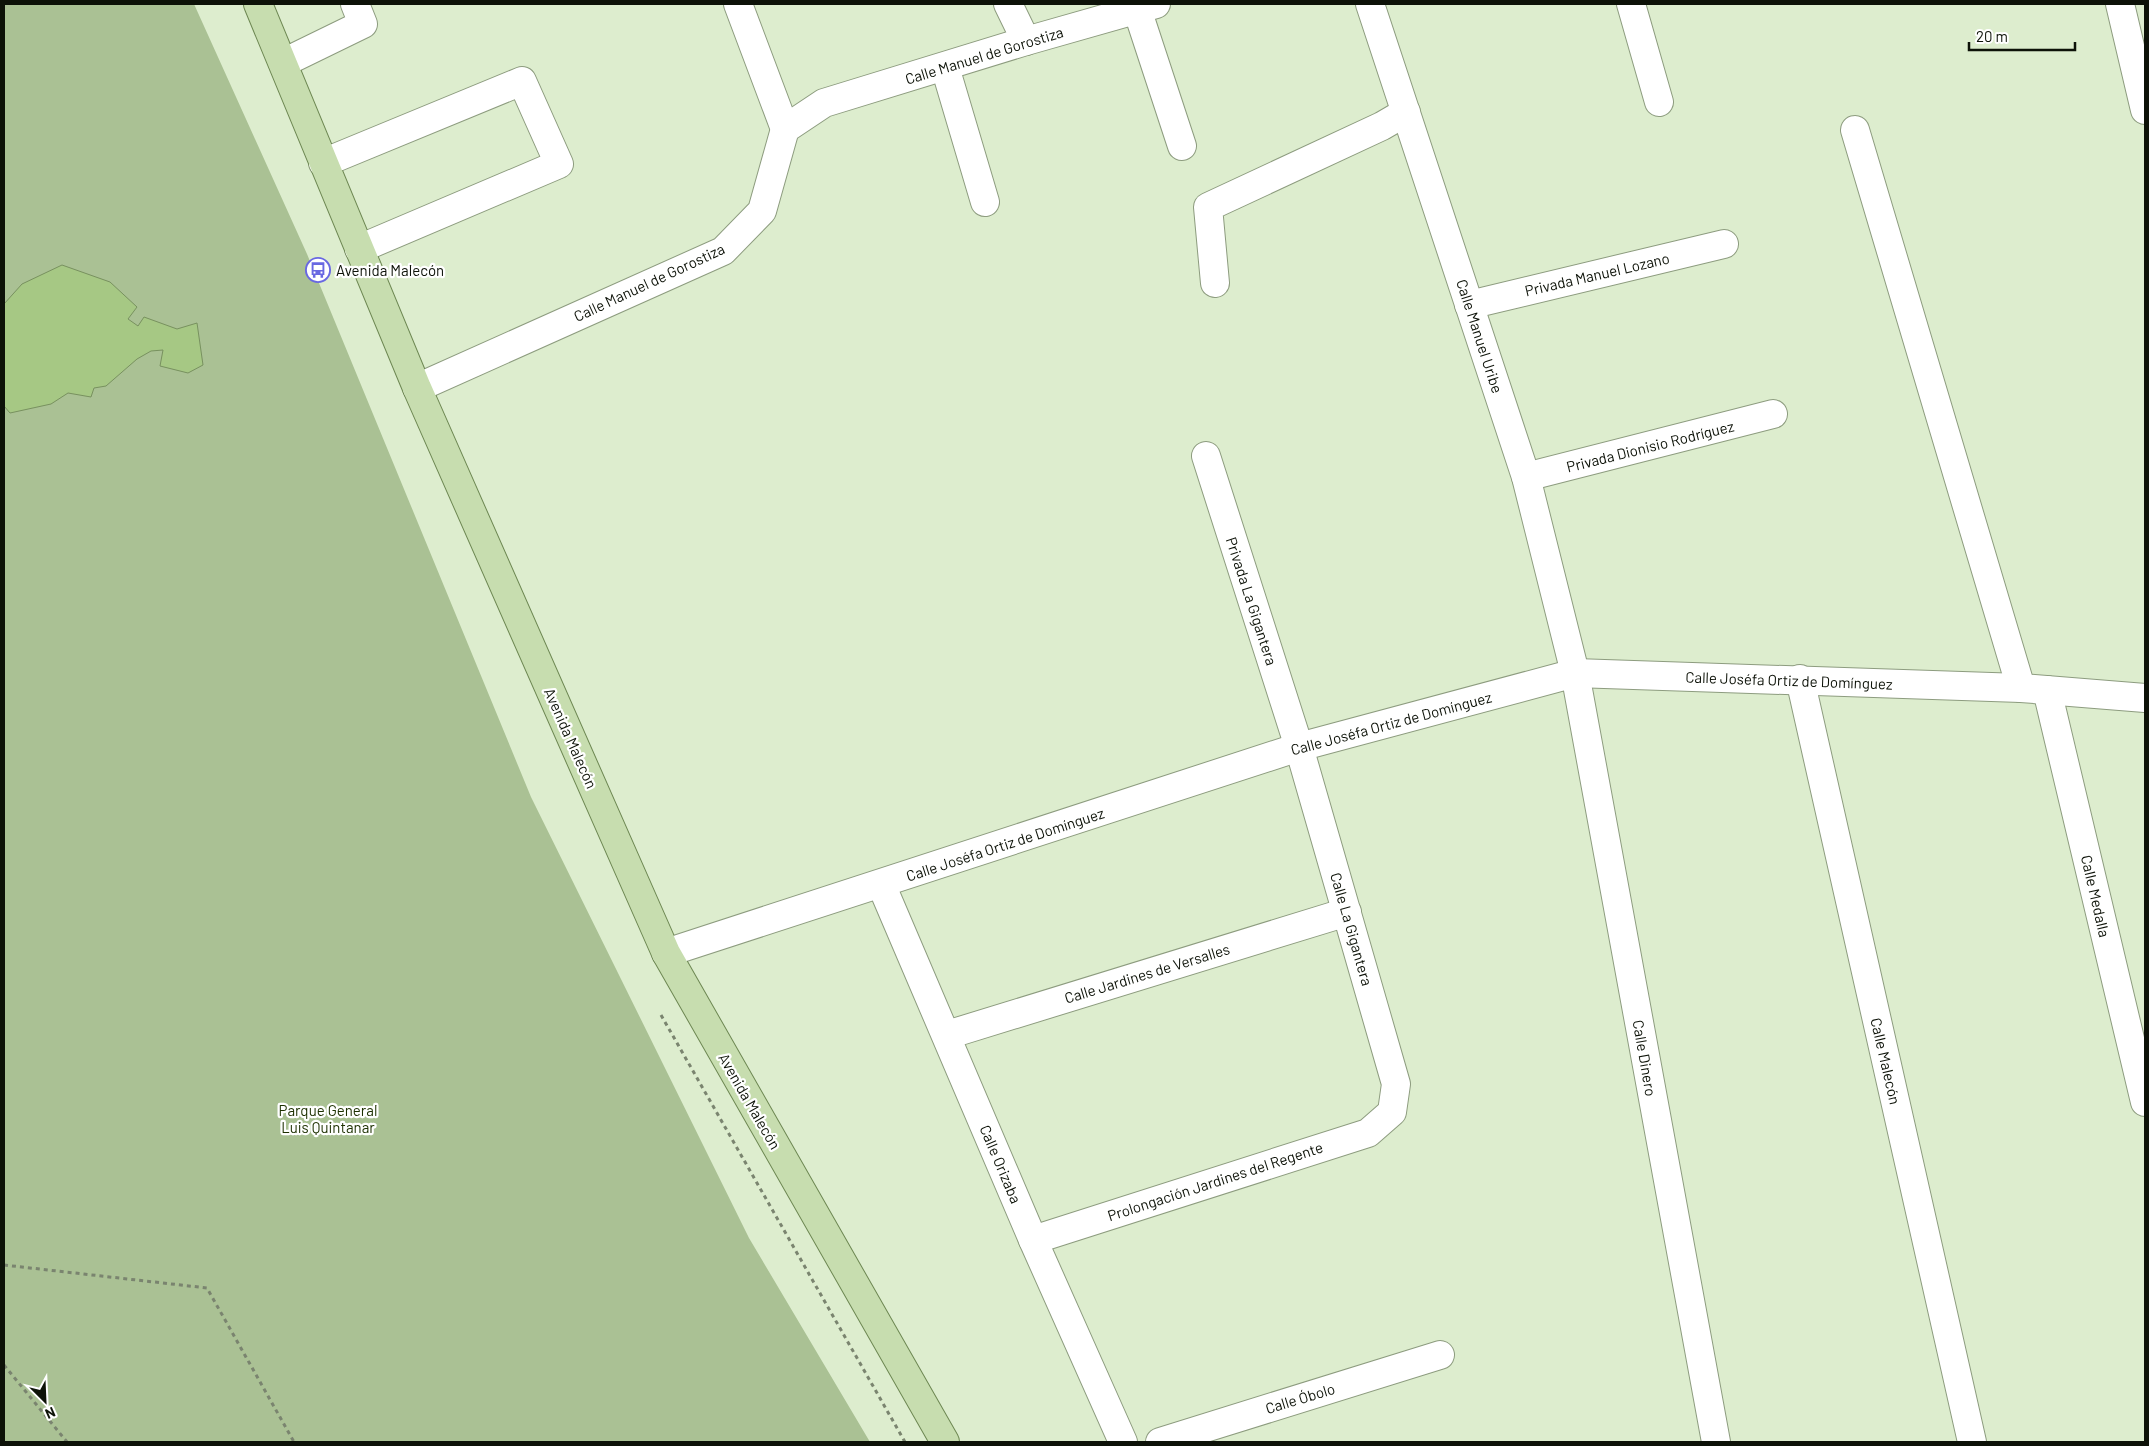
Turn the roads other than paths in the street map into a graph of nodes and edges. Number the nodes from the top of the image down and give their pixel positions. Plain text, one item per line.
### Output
1 (258, 4) edge
2 (355, 4) edge
3 (738, 4) edge
4 (1008, 4) edge
5 (1370, 4) edge
6 (1631, 4) edge
7 (2120, 4) edge
8 (1146, 7) edge
9 (1026, 41) junction
10 (283, 64) junction
11 (945, 67) junction
12 (1658, 102) dead end
13 (2145, 110) edge
14 (1406, 112) junction
15 (785, 129) junction
16 (1855, 130) dead end
17 (1182, 146) dead end
18 (323, 163) junction
19 (985, 202) dead end
20 (1724, 244) dead end
21 (359, 248) junction
22 (1215, 283) dead end
23 (1469, 304) junction
24 (417, 388) junction
25 (1773, 414) dead end
26 (1206, 456) dead end
27 (1526, 477) junction
28 (1575, 673) junction
29 (1800, 679) junction
30 (2034, 689) junction
31 (2145, 698) edge
32 (1298, 747) junction
33 (881, 884) junction
34 (1347, 912) junction
35 (666, 953) junction
36 (947, 1035) junction
37 (2145, 1102) edge
38 (1392, 1112) joint
39 (1033, 1240) junction
40 (1440, 1355) dead end
41 (945, 1442) edge
42 (1123, 1442) edge
43 (1160, 1442) edge
44 (1716, 1442) edge
45 (1972, 1442) edge

1 - 10 main road, Avenida Malecón
2 - 10 street
3 - 15 street
4 - 9 street
5 - 14 street, Calle Manuel Uribe
6 - 12 street
7 - 13 street
8 - 9 street, Calle Manuel de Gorostiza
8 - 17 street
9 - 11 street, Calle Manuel de Gorostiza
10 - 18 main road, Avenida Malecón
11 - 15 street, Calle Manuel de Gorostiza
11 - 19 street
14 - 22 street
14 - 23 street, Calle Manuel Uribe
15 - 24 street, Calle Manuel de Gorostiza
16 - 30 street, Calle Medalla
18 - 21 main road, Avenida Malecón
18 - 21 street
20 - 23 street, Privada Manuel Lozano
21 - 24 main road, Avenida Malecón
23 - 27 street, Calle Manuel Uribe
24 - 35 main road, Avenida Malecón
25 - 27 street, Privada Dionisio Rodríguez
26 - 32 street, Privada La Gigantera
27 - 28 street, Calle Manuel Uribe
28 - 29 street, Calle Joséfa Ortiz de Domínguez
28 - 32 street, Calle Joséfa Ortiz de Domínguez
28 - 44 street, Calle Dinero
29 - 30 street, Calle Joséfa Ortiz de Domínguez
29 - 45 street, Calle Malecón
30 - 31 street, Calle Joséfa Ortiz de Domínguez
30 - 37 street, Calle Medalla
32 - 33 street, Calle Joséfa Ortiz de Domínguez
32 - 34 street, Calle La Gigantera
33 - 35 street, Calle Joséfa Ortiz de Domínguez
33 - 36 street, Calle Orizaba
34 - 36 street, Calle Jardines de Versalles
34 - 38 street, Calle La Gigantera
35 - 41 main road, Avenida Malecón
36 - 39 street, Calle Orizaba
38 - 39 street, Prolongación Jardines del Regente
39 - 42 street, Calle Orizaba
40 - 43 street, Calle Óbolo

